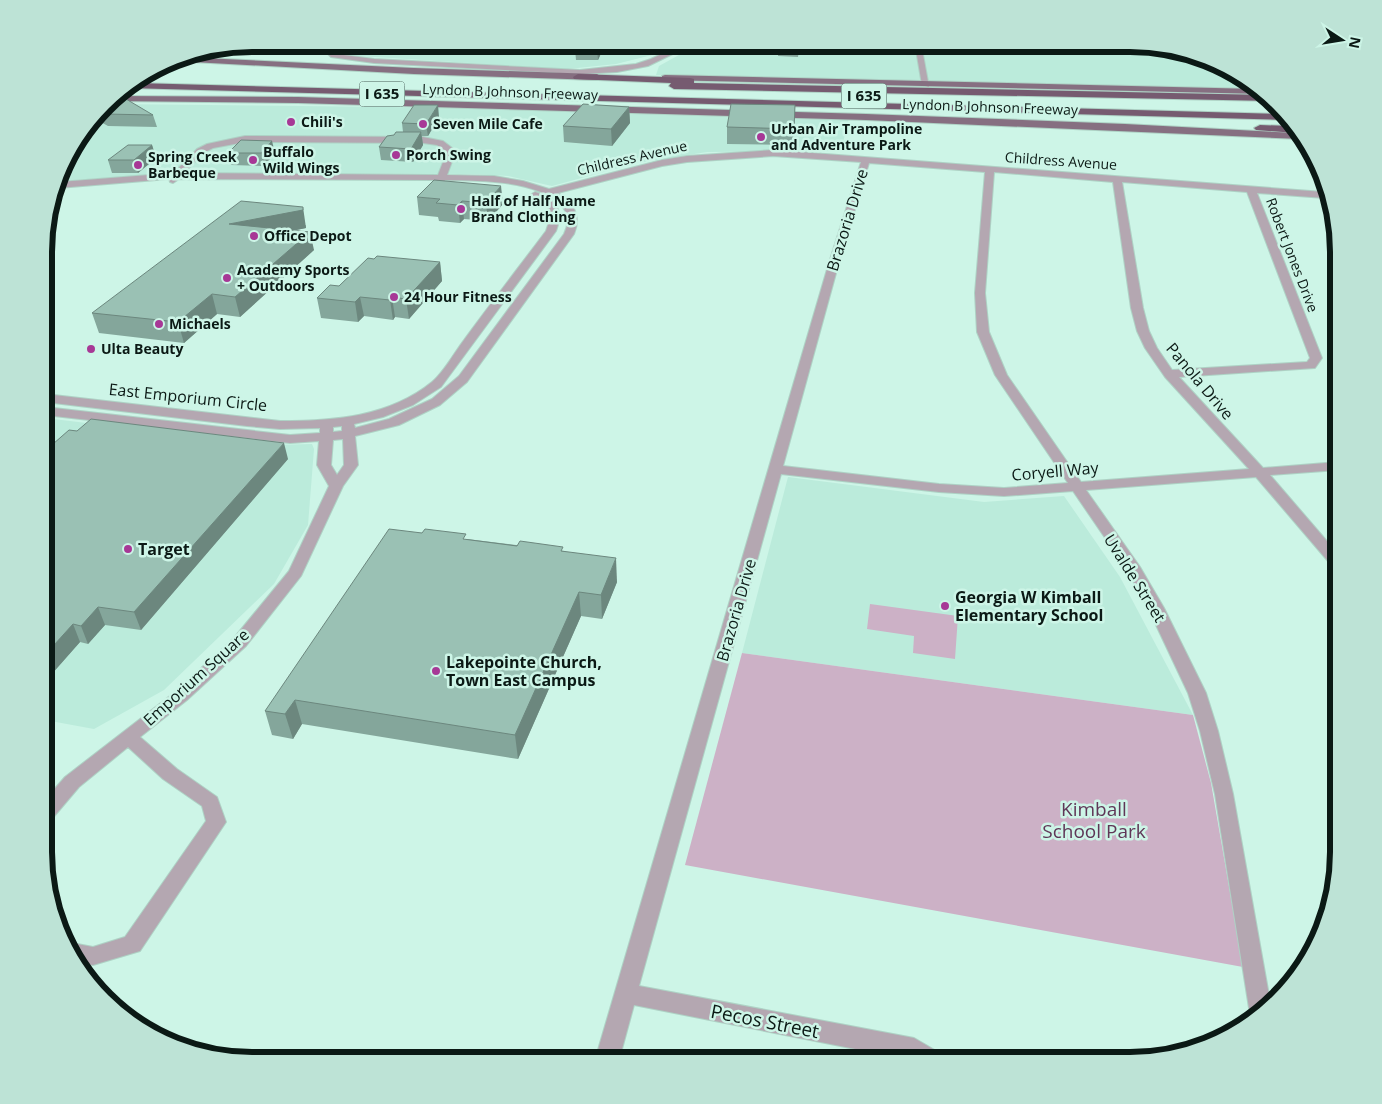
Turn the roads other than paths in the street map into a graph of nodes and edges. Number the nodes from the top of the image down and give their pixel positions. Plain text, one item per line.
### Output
1 (334, 52) edge
2 (672, 52) edge
3 (920, 52) edge
4 (201, 59) edge
5 (194, 61) edge
6 (195, 61) edge
7 (200, 61) junction
8 (210, 61) junction
9 (578, 77) junction
10 (352, 81) dead end
11 (454, 84) junction
12 (926, 85) junction
13 (141, 86) edge
14 (827, 87) junction
15 (1248, 92) edge
16 (1255, 97) edge
17 (125, 99) edge
18 (634, 99) junction
19 (1266, 107) edge
20 (1230, 116) junction
21 (1276, 117) edge
22 (1279, 119) edge
23 (1166, 122) junction
24 (1284, 126) edge
25 (1287, 130) edge
26 (1292, 136) edge
27 (866, 159) junction
28 (990, 169) junction
29 (173, 179) junction
30 (1117, 179) junction
31 (440, 180) junction
32 (64, 186) edge
33 (63, 189) edge
34 (1251, 189) junction
35 (1321, 195) edge
36 (547, 196) junction
37 (517, 277) junction
38 (536, 279) junction
39 (471, 339) junction
40 (491, 341) junction
41 (1169, 374) junction
42 (52, 399) edge
43 (52, 412) edge
44 (168, 413) junction
45 (155, 424) junction
46 (348, 427) junction
47 (326, 431) junction
48 (1330, 467) edge
49 (776, 469) junction
50 (1260, 473) junction
51 (336, 486) junction
52 (1076, 486) junction
53 (1330, 555) edge
54 (128, 737) junction
55 (52, 806) edge
56 (80, 954) edge
57 (626, 994) junction
58 (1259, 1003) edge
59 (609, 1052) edge
60 (917, 1052) edge

1 - 2 street
3 - 12 street
4 - 8 main road
5 - 7 main road
6 - 7 main road, Lyndon B Johnson Freeway
7 - 8 main road, Lyndon B Johnson Freeway
8 - 9 main road, Lyndon B Johnson Freeway
9 - 12 main road, Lyndon B Johnson Freeway
9 - 14 highway
10 - 11 highway, Lyndon B Johnson Freeway / I 635
11 - 14 highway
11 - 19 highway, Lyndon B Johnson Freeway / I 635
12 - 15 main road, Lyndon B Johnson Freeway
13 - 18 highway, Lyndon B Johnson Freeway / I 635
14 - 16 highway
17 - 26 main road, Lyndon B Johnson Freeway
18 - 20 highway, Lyndon B Johnson Freeway / I 635
18 - 23 highway
20 - 21 highway, Lyndon B Johnson Freeway / I 635
20 - 22 highway
23 - 24 highway
23 - 25 highway
27 - 28 street, Childress Avenue
27 - 36 street, Childress Avenue
27 - 49 street, Brazoria Drive
28 - 30 street, Childress Avenue
28 - 52 street, Uvalde Street
29 - 31 street
29 - 31 street
29 - 32 street
29 - 33 street
30 - 34 street, Childress Avenue
30 - 41 street, Panola Drive
31 - 36 street
34 - 35 street, Childress Avenue
34 - 41 street, Robert Jones Drive
36 - 37 street
36 - 38 street
37 - 38 street
37 - 39 street
38 - 40 street
39 - 40 street
39 - 46 street
40 - 46 street
41 - 50 street, Panola Drive
42 - 44 street, East Emporium Circle
43 - 45 street, East Emporium Circle
44 - 45 street
44 - 47 street, East Emporium Circle
45 - 47 street, East Emporium Circle
46 - 47 street
46 - 51 street, Emporium Square
47 - 51 street
48 - 50 street, Coryell Way
49 - 52 street, Coryell Way
49 - 57 street, Brazoria Drive
50 - 52 street, Coryell Way
50 - 53 street, Panola Drive
51 - 54 street, Emporium Square
52 - 58 street, Uvalde Street
54 - 55 street, Emporium Square
54 - 56 street, Emporium Square
57 - 59 street, Brazoria Drive
57 - 60 street, Pecos Street

